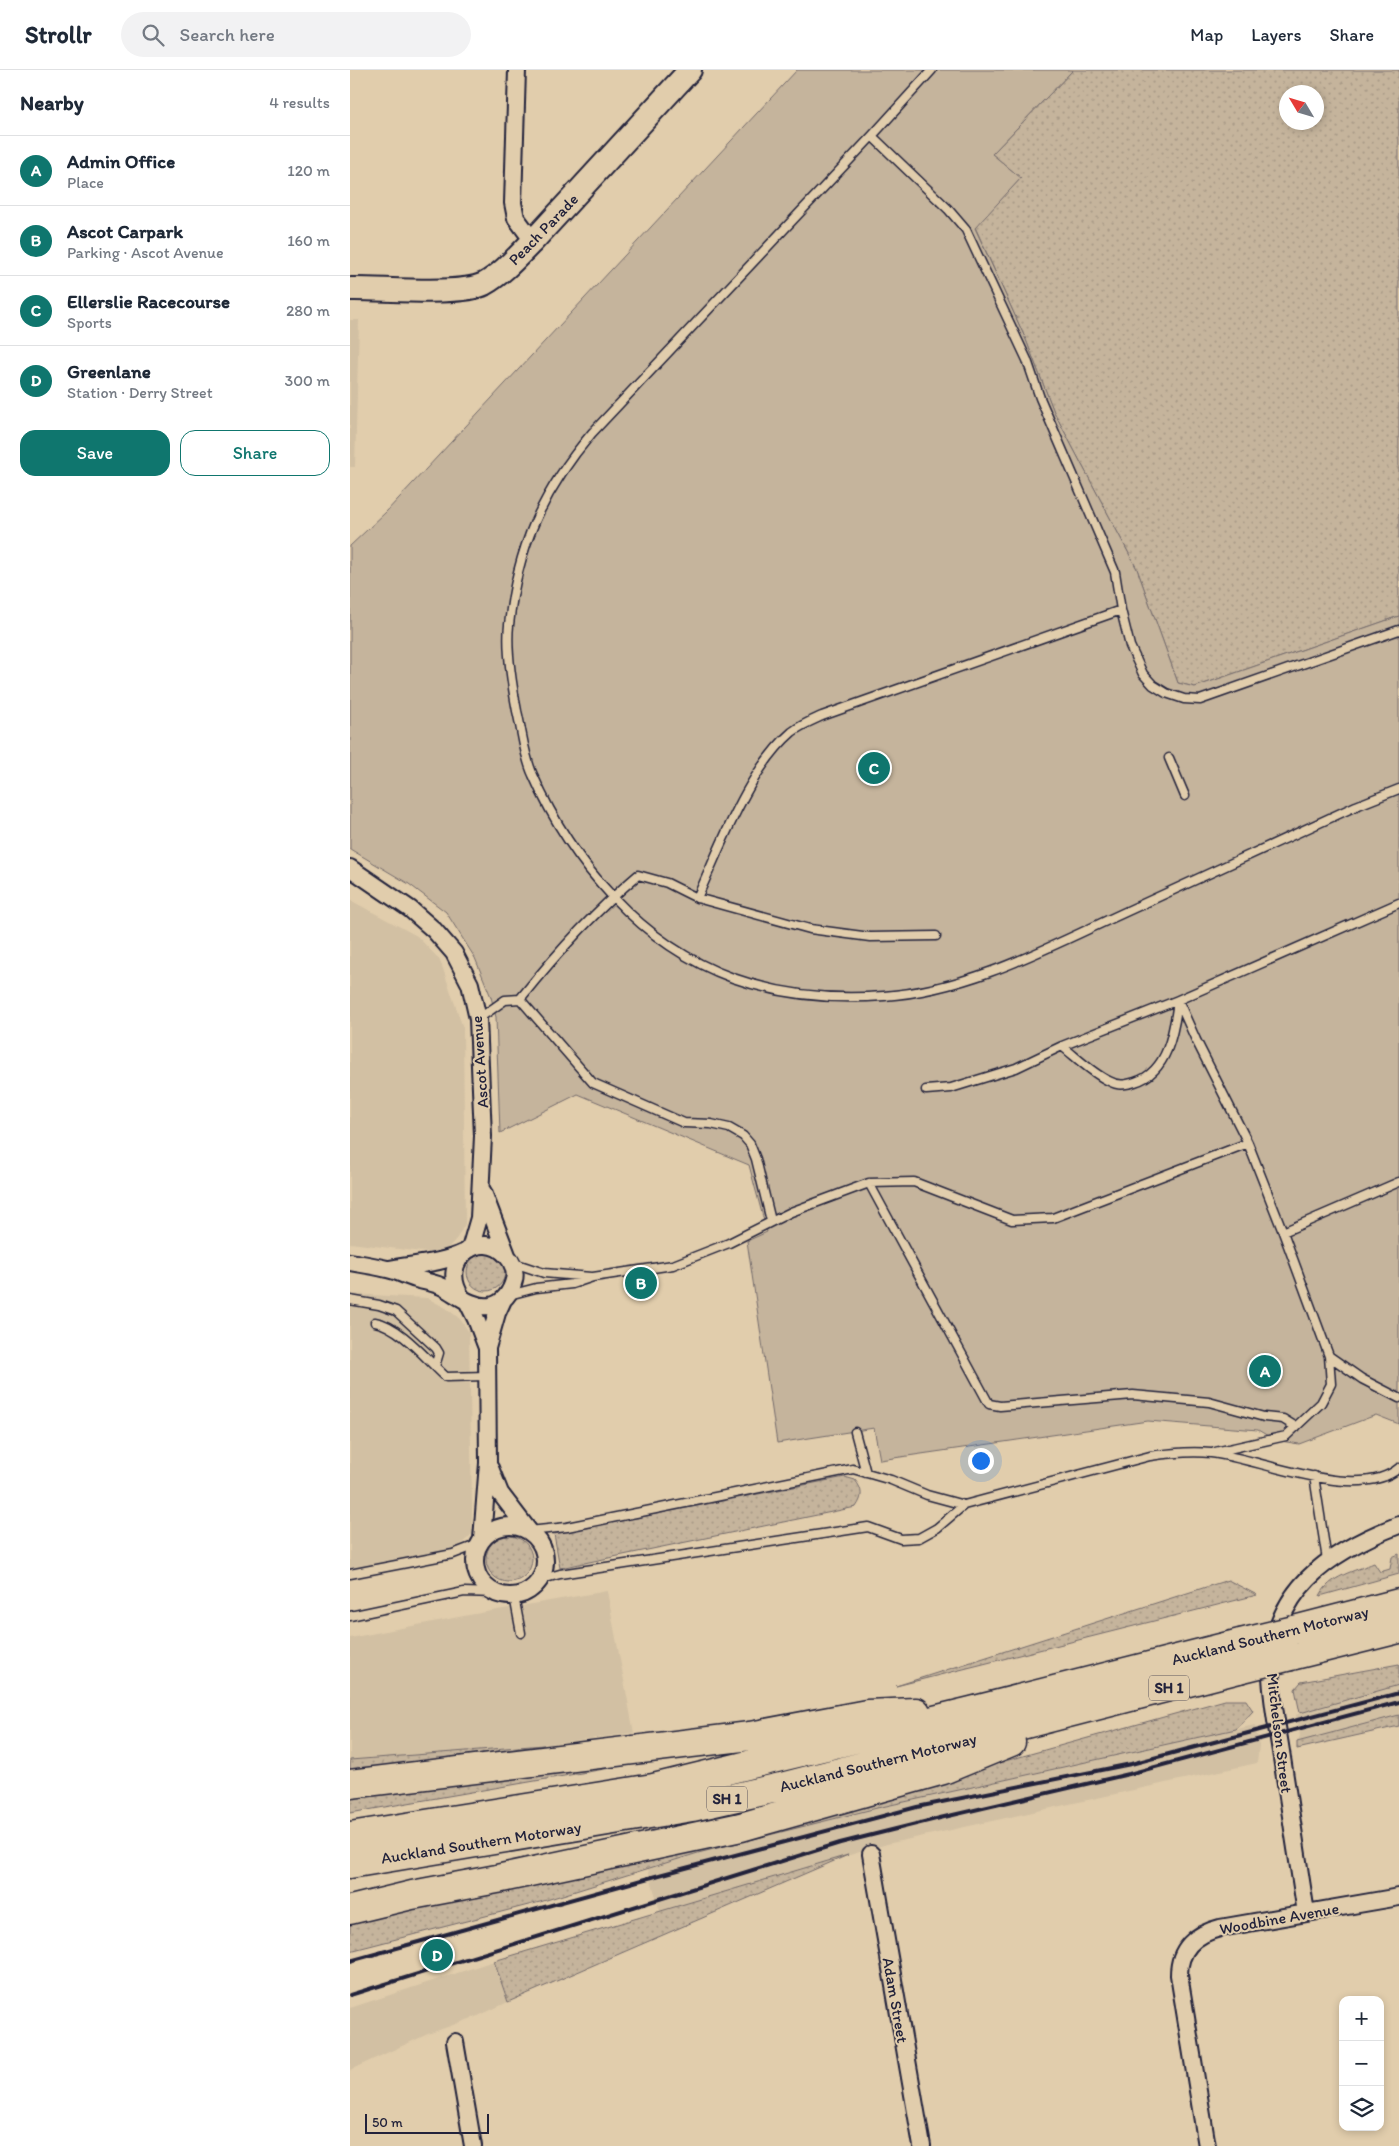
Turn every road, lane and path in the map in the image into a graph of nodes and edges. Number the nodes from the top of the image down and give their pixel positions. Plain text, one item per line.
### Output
1 (517, 70) edge
2 (690, 70) edge
3 (932, 70) edge
4 (872, 136) junction
5 (533, 241) junction
6 (350, 289) edge
7 (1121, 610) junction
8 (1399, 630) edge
9 (1169, 758) dead end
10 (1399, 789) edge
11 (1186, 796) dead end
12 (352, 874) edge
13 (613, 896) junction
14 (697, 898) junction
15 (1399, 903) edge
16 (936, 936) dead end
17 (520, 999) junction
18 (1178, 1000) junction
19 (478, 1019) junction
20 (1062, 1046) junction
21 (926, 1090) dead end
22 (1248, 1143) junction
23 (1399, 1182) edge
24 (869, 1183) junction
25 (482, 1189) junction
26 (770, 1221) junction
27 (1284, 1232) junction
28 (466, 1251) junction
29 (509, 1258) junction
30 (350, 1262) edge
31 (388, 1269) junction
32 (592, 1277) junction
33 (505, 1297) junction
34 (464, 1299) junction
35 (350, 1300) edge
36 (375, 1322) dead end
37 (486, 1348) junction
38 (1329, 1356) junction
39 (435, 1366) junction
40 (486, 1376) junction
41 (1399, 1398) edge
42 (1296, 1427) junction
43 (856, 1432) dead end
44 (1211, 1453) junction
45 (488, 1463) junction
46 (1397, 1471) edge
47 (866, 1473) junction
48 (1314, 1476) junction
49 (964, 1505) junction
50 (1399, 1524) edge
51 (529, 1531) junction
52 (480, 1541) junction
53 (1327, 1560) junction
54 (350, 1574) edge
55 (539, 1580) junction
56 (494, 1593) junction
57 (514, 1596) junction
58 (1399, 1603) edge
59 (350, 1616) edge
60 (1399, 1629) edge
61 (521, 1633) dead end
62 (1292, 1643) junction
63 (1098, 1706) junction
64 (971, 1711) junction
65 (350, 1784) edge
66 (350, 1836) edge
67 (870, 1854) dead end
68 (350, 1864) edge
69 (1399, 1898) edge
70 (350, 1910) edge
71 (1306, 1913) junction
72 (455, 2042) dead end
73 (473, 2146) edge
74 (922, 2146) edge
75 (1207, 2146) edge

1 - 5 street
2 - 5 main road, Peach Parade
3 - 4 lane
4 - 7 lane
4 - 13 lane
5 - 6 main road, Peach Parade
7 - 8 lane
7 - 14 lane
9 - 11 lane
10 - 13 lane
12 - 19 street, Ascot Avenue
13 - 14 lane
13 - 17 lane
14 - 16 lane
15 - 18 lane
17 - 19 lane
17 - 26 lane
18 - 20 lane
18 - 20 lane
18 - 22 lane
19 - 25 street, Ascot Avenue
20 - 21 lane
22 - 24 lane
22 - 27 lane
23 - 27 lane
24 - 26 lane
24 - 42 lane
25 - 28 street, Ascot Avenue
25 - 29 street, Ascot Avenue
26 - 32 lane
27 - 38 lane
28 - 29 street
28 - 31 street
28 - 34 street
29 - 32 lane
29 - 33 street
30 - 31 street
31 - 34 street
32 - 33 lane
33 - 34 street
33 - 37 street
34 - 37 street
35 - 39 lane
36 - 39 lane
37 - 40 street
38 - 41 lane
38 - 42 lane
39 - 40 lane
40 - 45 street
42 - 44 lane
43 - 47 lane
44 - 48 lane
44 - 49 lane
45 - 51 street
45 - 52 street
46 - 48 lane
47 - 49 lane
47 - 51 lane
48 - 53 lane
49 - 55 lane
50 - 53 street, Mitchelson Street
51 - 52 street
51 - 55 street
52 - 54 lane
52 - 56 street
53 - 71 street, Mitchelson Street
55 - 57 street
56 - 57 street
56 - 59 lane
57 - 61 lane
58 - 62 highway, Auckland Southern Motorway / SH 1
60 - 62 highway, Auckland Southern Motorway / SH 1
62 - 63 highway, Auckland Southern Motorway / SH 1, bridge
62 - 64 highway, Auckland Southern Motorway / SH 1, bridge
63 - 68 highway, Auckland Southern Motorway / SH 1
63 - 70 highway
64 - 65 highway
64 - 66 highway, Auckland Southern Motorway / SH 1
67 - 74 street, Adam Street
69 - 71 street, Woodbine Avenue
71 - 75 street, Woodbine Avenue
72 - 73 street

